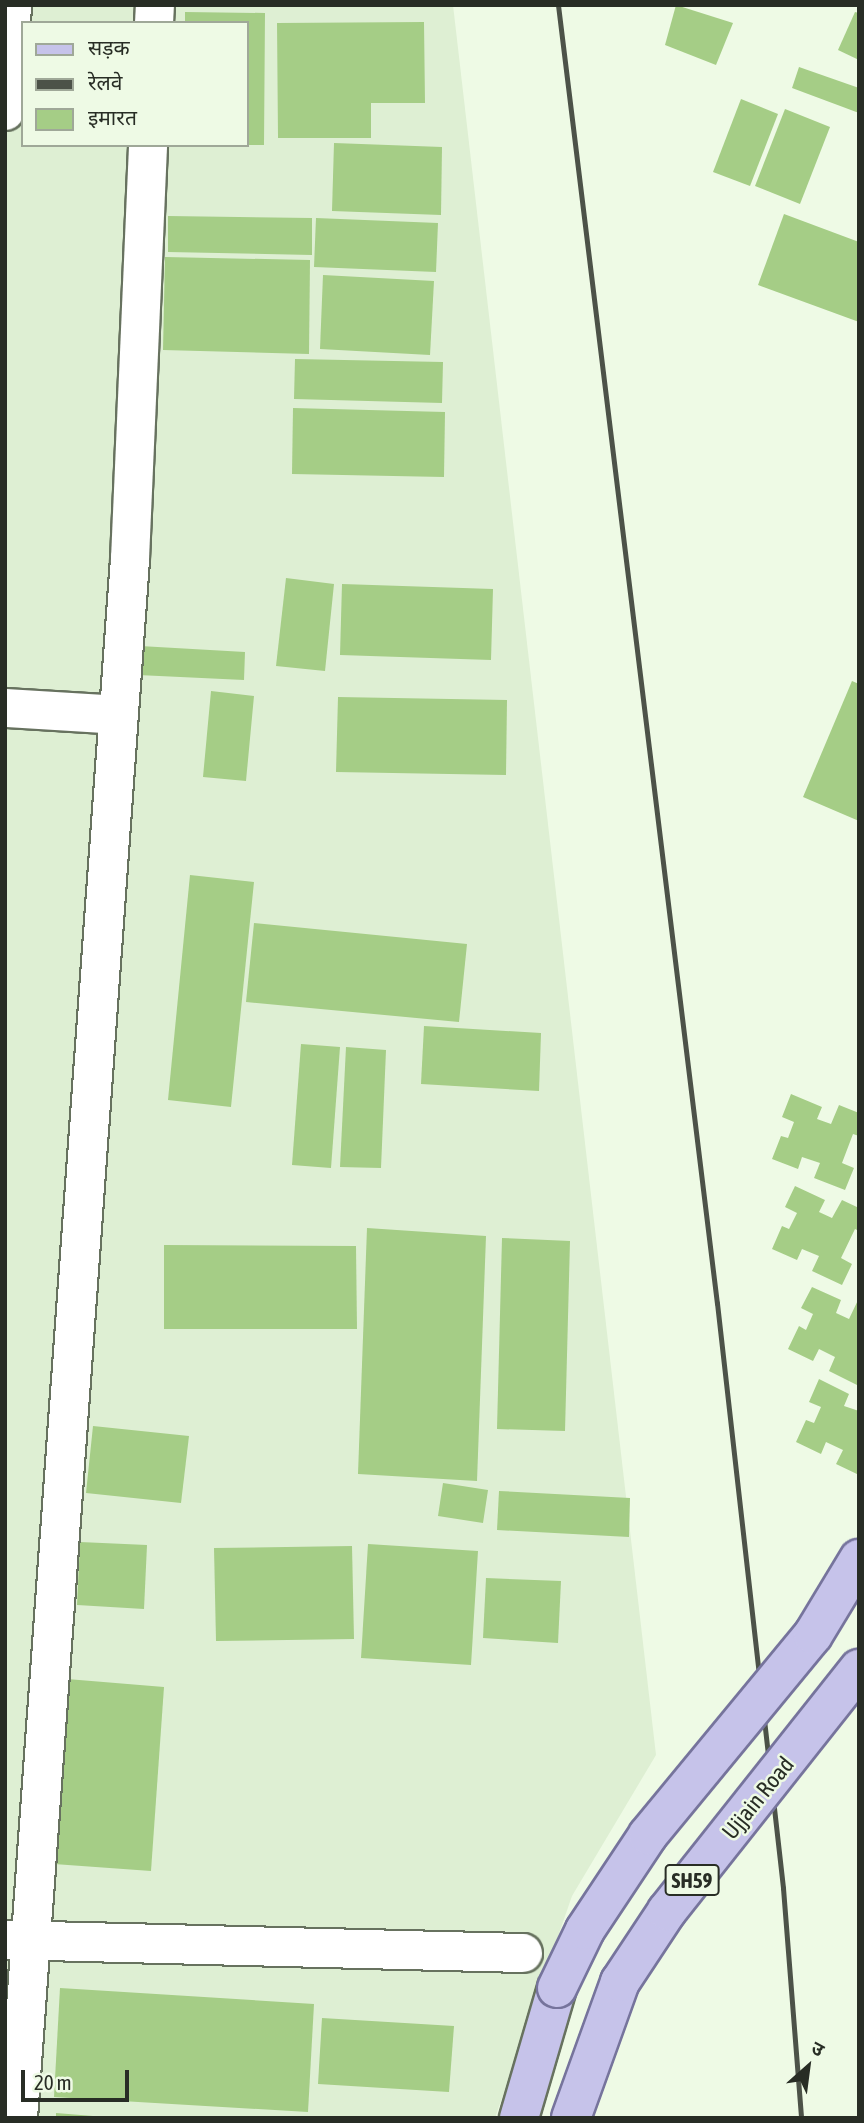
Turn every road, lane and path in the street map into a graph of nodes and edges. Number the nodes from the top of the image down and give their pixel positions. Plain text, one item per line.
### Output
1 (12, 5) edge
2 (5, 111) edge
3 (148, 147) edge
4 (5, 708) edge
5 (118, 715) junction
6 (859, 1559) edge
7 (859, 1669) edge
8 (16, 1941) edge
9 (523, 1953) dead end
10 (18, 2118) edge
11 (519, 2118) edge
12 (572, 2118) edge

1 - 2 street
3 - 5 street
4 - 5 street
5 - 8 street
6 - 11 main road, SH59, bridge
7 - 12 main road, Ujjain Road / SH59, bridge
8 - 9 street
8 - 10 street

